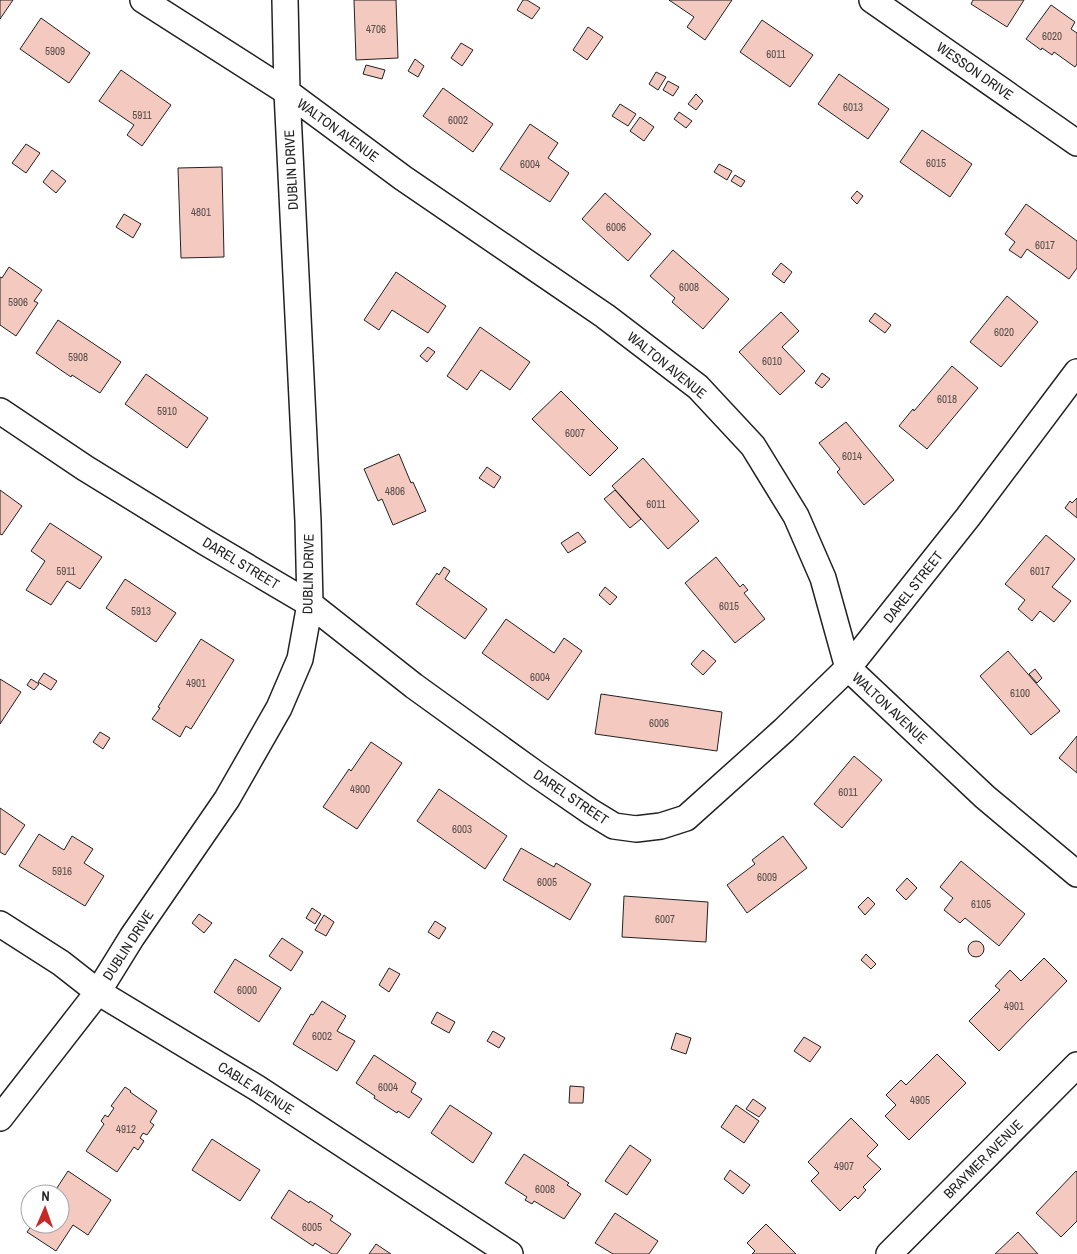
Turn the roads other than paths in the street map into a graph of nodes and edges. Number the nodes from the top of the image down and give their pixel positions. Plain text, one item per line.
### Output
1 (143, 0) edge
2 (285, 0) edge
3 (872, 0) edge
4 (287, 92) junction
5 (1077, 143) edge
6 (1077, 372) edge
7 (0, 411) edge
8 (310, 604) junction
9 (848, 668) junction
10 (1077, 874) edge
11 (0, 924) edge
12 (98, 992) junction
13 (1077, 1064) edge
14 (0, 1118) edge
15 (510, 1254) edge
16 (889, 1254) edge

1 - 4 street, WALTON AVENUE
2 - 4 street, DUBLIN DRIVE
3 - 5 street, WESSON DRIVE
4 - 8 street, DUBLIN DRIVE
4 - 9 street, WALTON AVENUE
6 - 9 street, DAREL STREET
7 - 8 street, DAREL STREET
8 - 9 street, DAREL STREET
8 - 12 street, DUBLIN DRIVE
9 - 10 street, WALTON AVENUE
11 - 12 street, CABLE AVENUE
12 - 14 street, DUBLIN DRIVE
12 - 15 street, CABLE AVENUE
13 - 16 street, BRAYMER AVENUE

